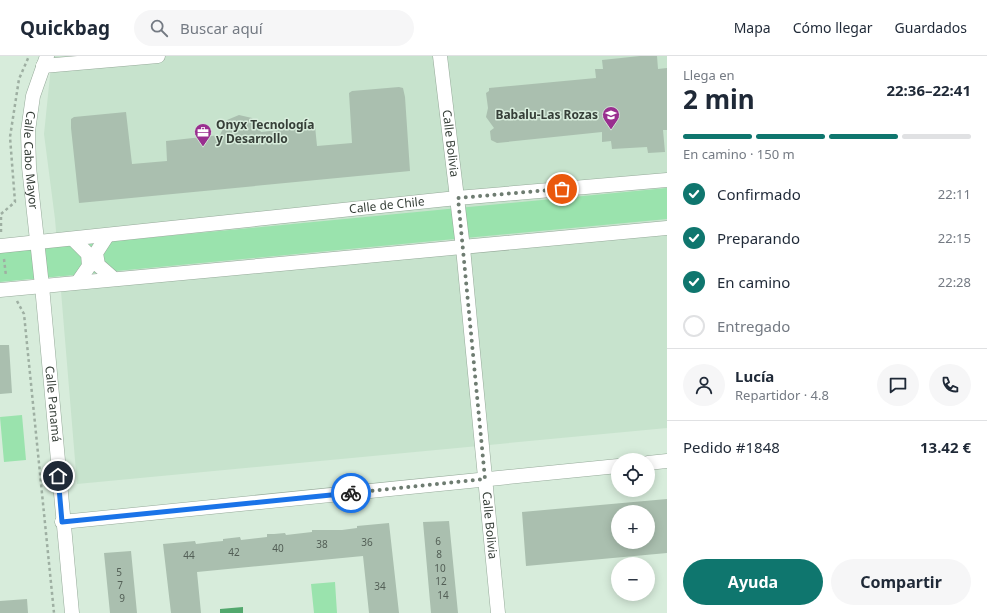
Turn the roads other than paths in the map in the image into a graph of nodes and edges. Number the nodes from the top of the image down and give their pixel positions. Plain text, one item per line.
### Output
1 (152, 56) edge
2 (440, 56) edge
3 (128, 57) edge
4 (45, 61) edge
5 (667, 180) edge
6 (458, 198) junction
7 (667, 228) edge
8 (107, 236) junction
9 (73, 239) junction
10 (37, 243) junction
11 (1, 246) edge
12 (463, 248) junction
13 (114, 279) junction
14 (78, 282) junction
15 (42, 286) junction
16 (4, 290) edge
17 (667, 461) edge
18 (655, 462) edge
19 (611, 467) edge
20 (485, 479) junction
21 (62, 522) junction
22 (72, 613) edge
23 (498, 613) edge

1 - 3 street
2 - 6 street, Calle Bolivia
3 - 4 street
4 - 10 street, Calle Cabo Mayor
5 - 6 street, Calle de Chile
6 - 8 street, Calle de Chile
6 - 12 street, Calle Bolivia
7 - 12 street
8 - 9 street, Calle de Chile
8 - 13 street
9 - 10 street, Calle de Chile
9 - 14 street
10 - 11 street, Calle de Chile
10 - 15 street, Calle Panamá
12 - 13 street
12 - 20 street, Calle Bolivia
13 - 14 street
14 - 15 street
15 - 16 street
15 - 21 street, Calle Panamá
17 - 18 street
19 - 20 street
20 - 21 street
20 - 23 street, Calle Bolivia
21 - 22 street, Calle Panamá

